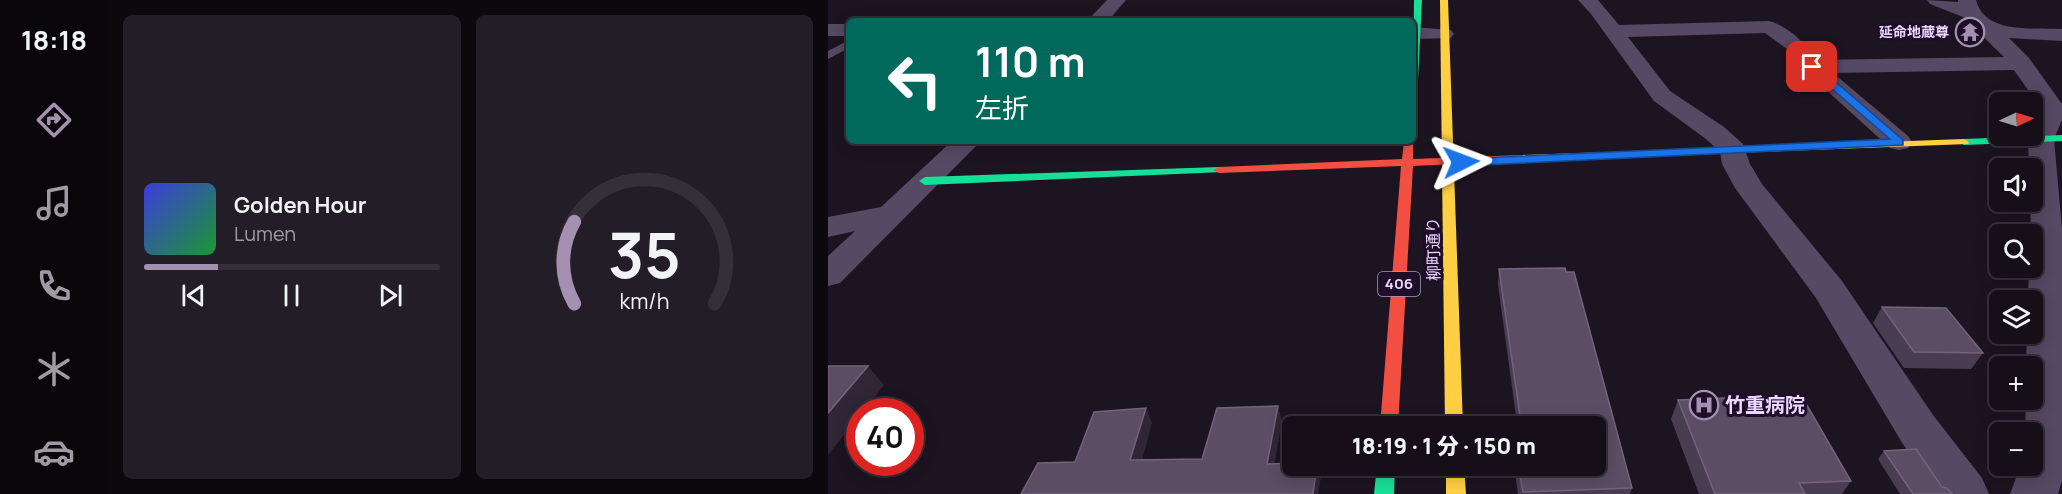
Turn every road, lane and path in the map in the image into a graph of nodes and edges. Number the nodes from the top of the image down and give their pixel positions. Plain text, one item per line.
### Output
1 (1117, 0) edge
2 (1418, 0) edge
3 (1444, 0) edge
4 (1936, 0) edge
5 (1595, 1) edge
6 (1968, 7) edge
7 (1100, 18) edge
8 (1416, 18) edge
9 (828, 30) edge
10 (846, 30) edge
11 (1613, 31) junction
12 (1993, 31) junction
13 (1416, 33) edge
14 (1444, 34) junction
15 (2062, 35) edge
16 (846, 45) edge
17 (1794, 45) dead end
18 (828, 56) edge
19 (2021, 63) junction
20 (2051, 139) edge
21 (1899, 142) junction
22 (965, 144) edge
23 (1409, 144) edge
24 (1733, 150) junction
25 (1448, 163) junction
26 (1408, 165) junction
27 (925, 181) junction
28 (891, 214) junction
29 (2054, 221) edge
30 (828, 227) edge
31 (828, 275) edge
32 (1390, 416) edge
33 (1454, 416) edge
34 (1385, 476) edge
35 (1455, 476) edge
36 (1384, 494) edge
37 (1456, 494) edge
38 (1965, 494) edge
39 (2034, 494) edge

1 - 7 street
2 - 8 main road
3 - 14 main road, 柳町通り
4 - 6 street
5 - 11 street
6 - 12 street
9 - 10 street
11 - 17 street
11 - 24 street
12 - 15 street
12 - 19 street
13 - 14 street
14 - 25 main road, 柳町通り
16 - 18 lane
19 - 20 street
19 - 21 street
20 - 21 main road
20 - 29 street
21 - 24 main road
22 - 27 street
23 - 26 main road, 柳町通り / 406
24 - 25 main road
24 - 38 street
25 - 26 main road
25 - 33 main road, 柳町通り
26 - 27 main road
26 - 32 main road, 柳町通り / 406
27 - 28 street
28 - 30 street
28 - 31 street
29 - 39 street
34 - 36 main road
35 - 37 main road

